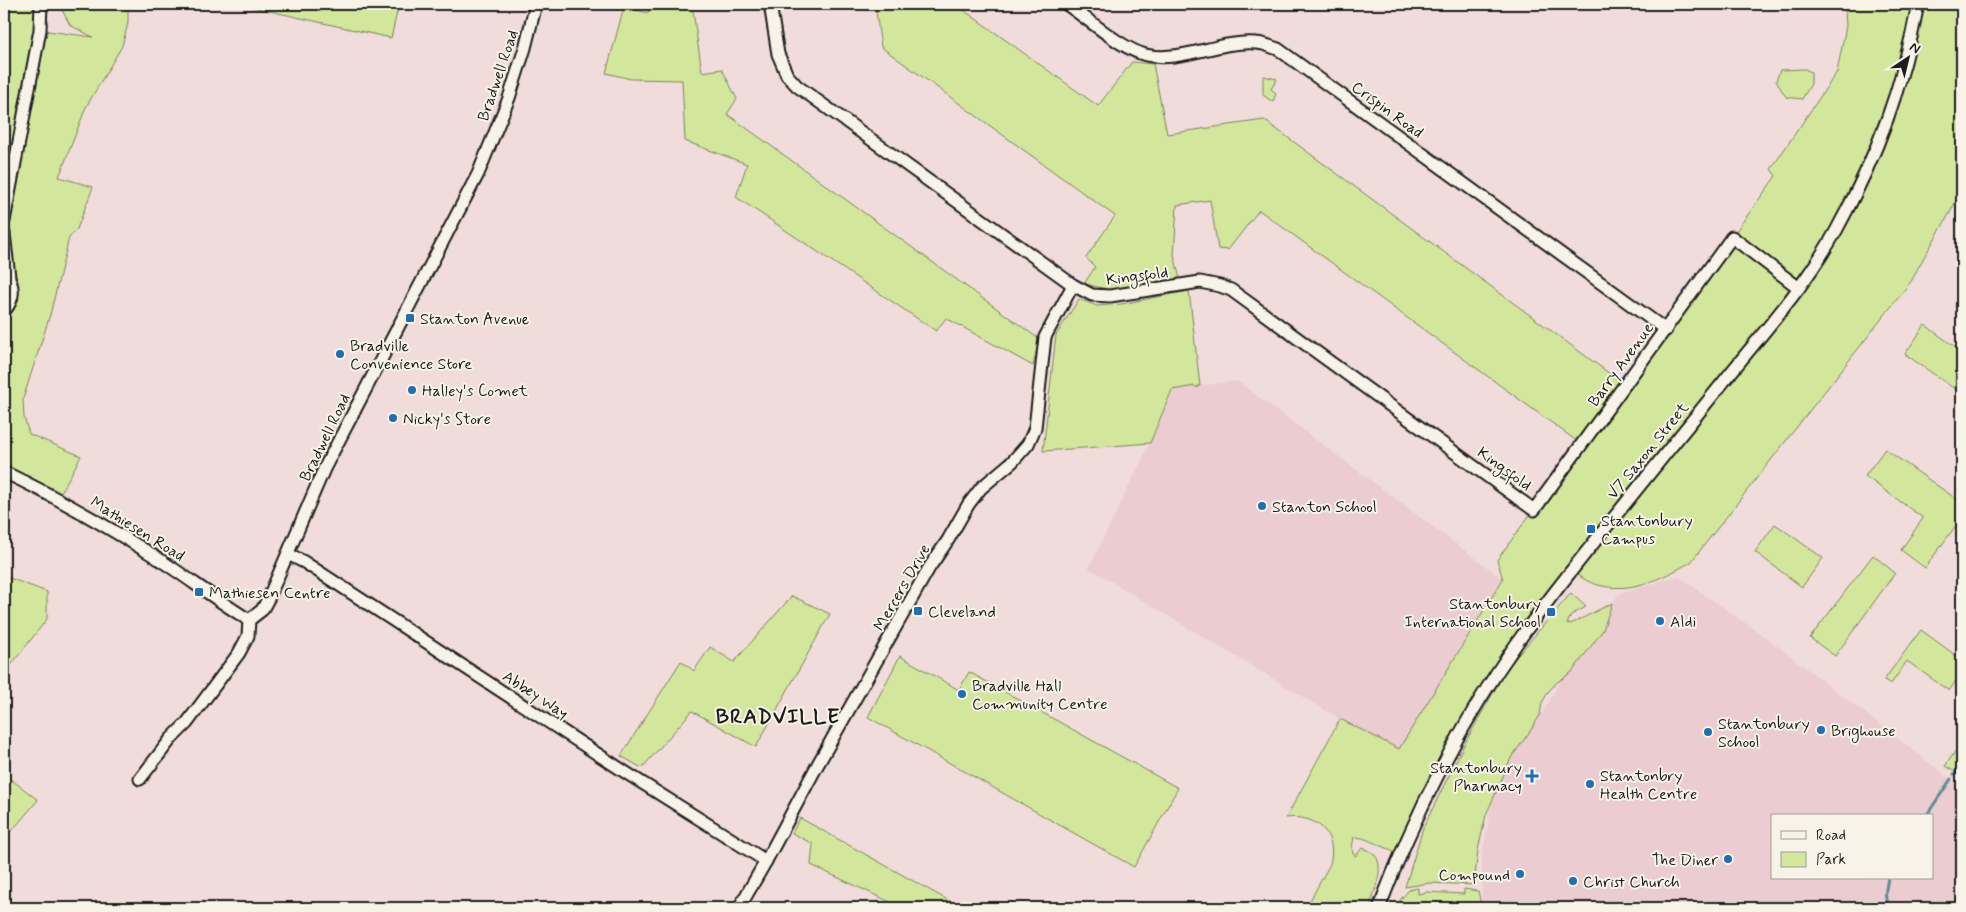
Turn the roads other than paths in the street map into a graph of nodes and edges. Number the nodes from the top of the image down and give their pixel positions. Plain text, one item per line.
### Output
1 (536, 4) edge
2 (770, 4) edge
3 (1066, 4) edge
4 (1918, 4) edge
5 (42, 6) edge
6 (4, 221) edge
7 (4, 233) edge
8 (6, 274) edge
9 (1073, 285) junction
10 (1799, 288) junction
11 (4, 311) edge
12 (1666, 330) junction
13 (4, 472) edge
14 (1534, 510) joint
15 (288, 554) junction
16 (249, 620) junction
17 (140, 779) dead end
18 (766, 861) junction
19 (739, 908) edge
20 (1379, 908) edge

1 - 15 street, Bradwell Road
2 - 9 street, Kingsfold
3 - 12 street, Crispin Road
4 - 10 street, V7 Saxon Street
5 - 6 street
7 - 8 street
8 - 11 street
9 - 14 street, Kingsfold
9 - 18 street, Mercers Drive
10 - 12 street, Barry Avenue
10 - 20 street, V7 Saxon Street
12 - 14 street, Barry Avenue
13 - 16 street, Mathiesen Road
15 - 16 street, Bradwell Road
15 - 18 street, Abbey Way
16 - 17 street
18 - 19 street, Mercers Drive

